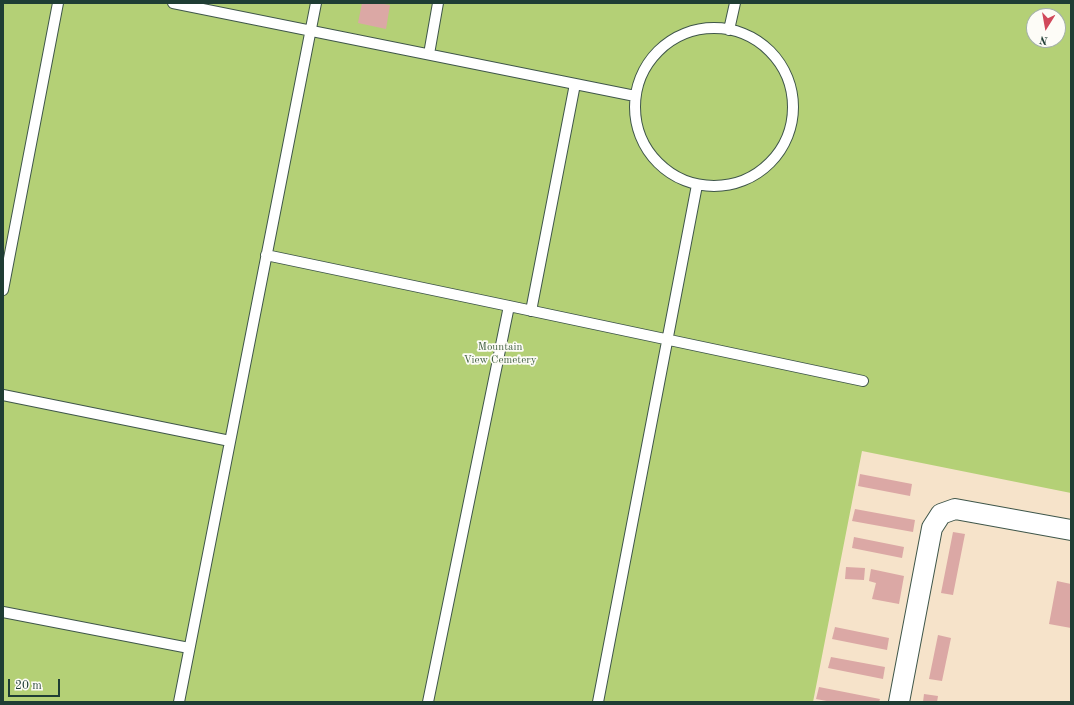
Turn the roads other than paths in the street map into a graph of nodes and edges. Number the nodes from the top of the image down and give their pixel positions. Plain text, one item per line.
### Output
1 (58, 3) edge
2 (173, 3) edge
3 (316, 3) edge
4 (438, 3) edge
5 (735, 3) edge
6 (310, 30) junction
7 (729, 30) junction
8 (429, 54) junction
9 (575, 84) junction
10 (635, 96) junction
11 (697, 185) junction
12 (266, 255) junction
13 (3, 290) edge
14 (509, 306) junction
15 (531, 311) junction
16 (667, 340) junction
17 (862, 381) dead end
18 (3, 395) edge
19 (230, 441) junction
20 (1071, 530) edge
21 (3, 612) edge
22 (189, 648) junction
23 (179, 702) edge
24 (428, 702) edge
25 (598, 702) edge
26 (899, 702) edge

1 - 13 lane
2 - 6 lane
3 - 6 lane
4 - 8 lane
5 - 7 lane
6 - 8 lane
6 - 12 lane
7 - 10 lane
7 - 11 lane
8 - 9 lane
9 - 10 lane
9 - 15 lane
10 - 11 lane
11 - 16 lane
12 - 14 lane
12 - 19 lane
14 - 15 lane
14 - 24 lane
15 - 16 lane
16 - 17 lane
16 - 25 lane
18 - 19 lane
19 - 22 lane
20 - 26 street
21 - 22 lane
22 - 23 lane

